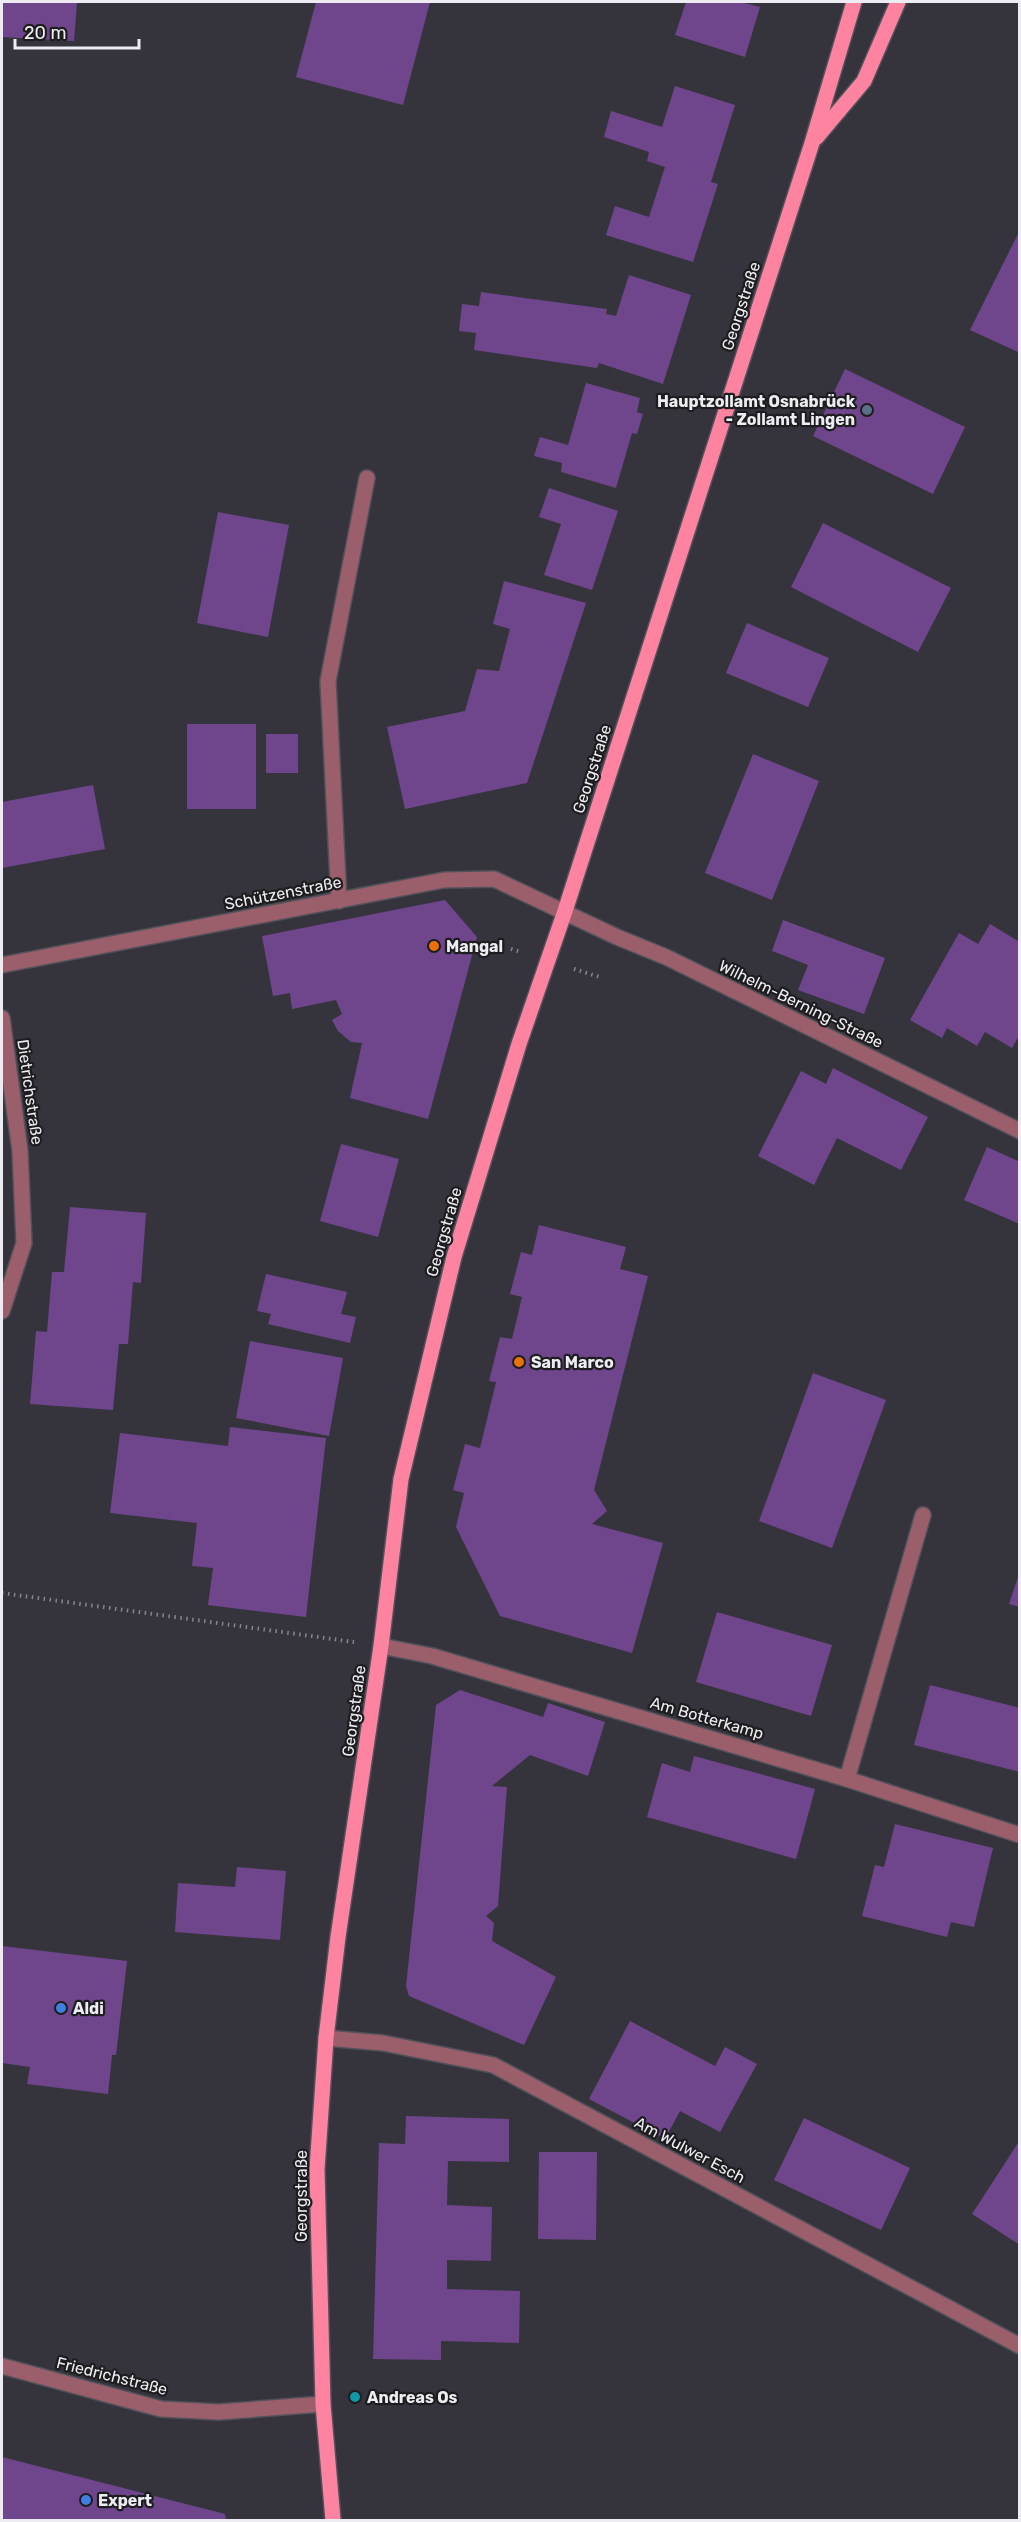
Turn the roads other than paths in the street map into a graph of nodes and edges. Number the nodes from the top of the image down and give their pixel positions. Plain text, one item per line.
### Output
1 (854, 2) edge
2 (898, 2) edge
3 (812, 142) junction
4 (367, 478) dead end
5 (339, 901) junction
6 (565, 911) junction
7 (2, 965) edge
8 (2, 1018) edge
9 (1020, 1131) edge
10 (2, 1311) edge
11 (923, 1515) dead end
12 (381, 1646) junction
13 (847, 1779) junction
14 (1020, 1835) edge
15 (326, 2038) junction
16 (1020, 2346) edge
17 (2, 2366) edge
18 (323, 2404) junction
19 (333, 2520) edge

1 - 3 main road, Georgstraße
2 - 3 main road
3 - 6 main road, Georgstraße
4 - 5 street
5 - 6 street, Schützenstraße
5 - 7 street, Schützenstraße
6 - 9 street, Wilhelm-Berning-Straße
6 - 12 main road, Georgstraße
8 - 10 street, Dietrichstraße
11 - 13 street
12 - 13 street, Am Botterkamp
12 - 15 main road, Georgstraße
13 - 14 street, Am Botterkamp
15 - 16 street, Am Wulwer Esch
15 - 18 main road, Georgstraße
17 - 18 street, Friedrichstraße
18 - 19 main road, Georgstraße

